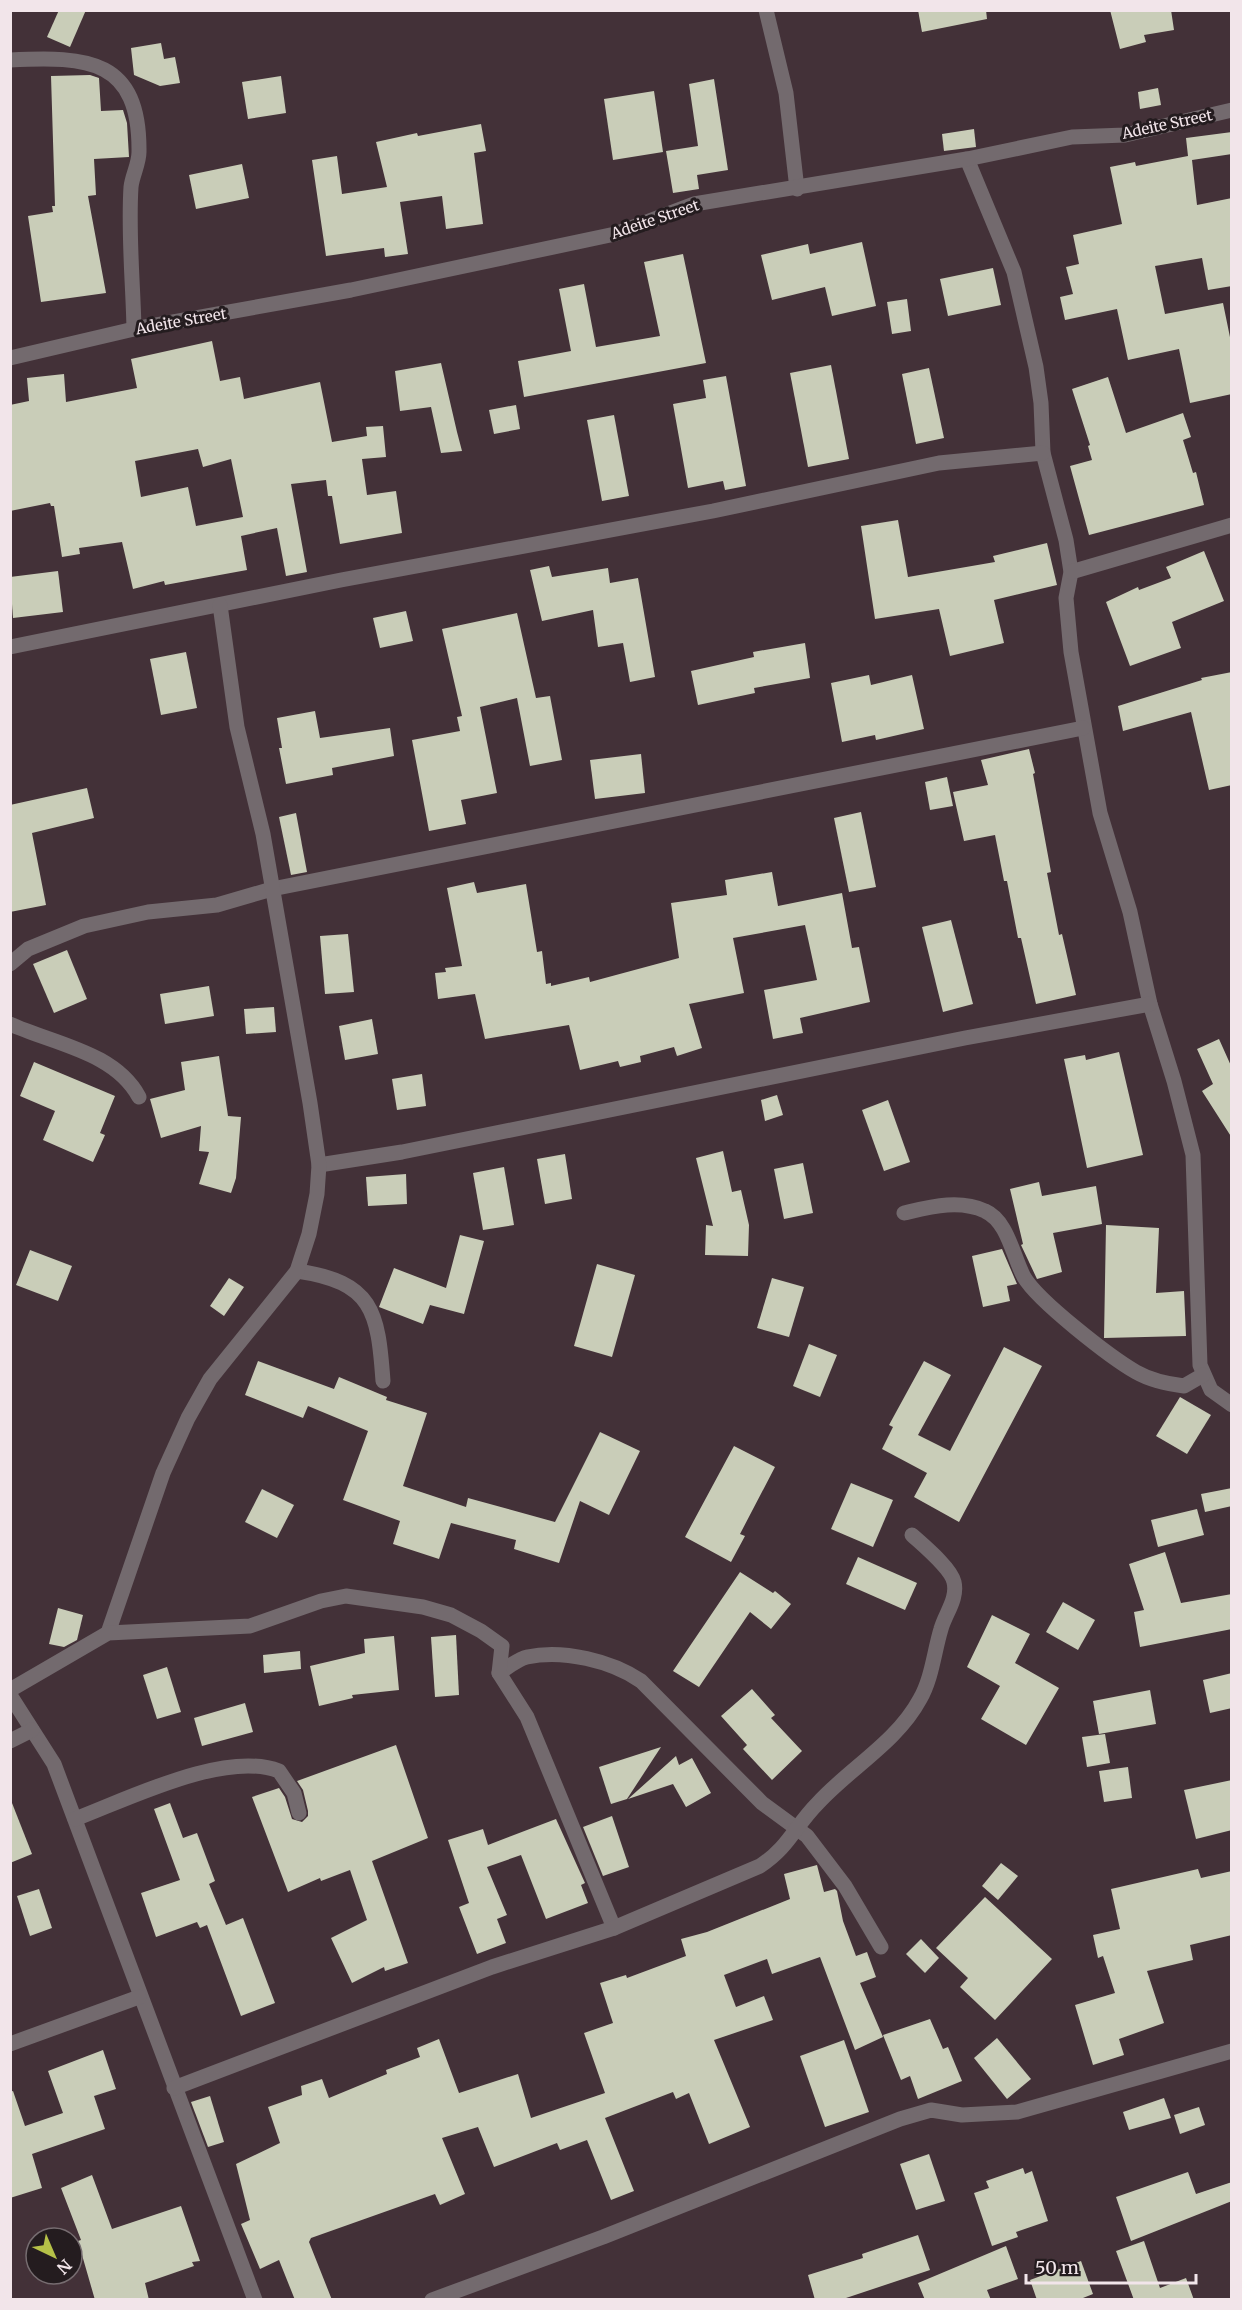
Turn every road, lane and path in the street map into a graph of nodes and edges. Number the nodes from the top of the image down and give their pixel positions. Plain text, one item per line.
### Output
1 (766, 10) edge
2 (10, 60) edge
3 (1232, 110) edge
4 (967, 159) junction
5 (797, 189) junction
6 (134, 329) junction
7 (10, 358) edge
8 (1043, 453) junction
9 (1232, 525) edge
10 (1071, 572) junction
11 (220, 605) junction
12 (10, 647) edge
13 (1083, 728) junction
14 (272, 889) junction
15 (10, 964) edge
16 (1149, 1004) junction
17 (10, 1024) edge
18 (139, 1097) dead end
19 (319, 1165) junction
20 (904, 1213) dead end
21 (297, 1271) junction
22 (1203, 1375) junction
23 (383, 1381) dead end
24 (1232, 1405) edge
25 (912, 1534) dead end
26 (108, 1633) junction
27 (499, 1673) junction
28 (10, 1690) edge
29 (10, 1695) edge
30 (32, 1730) junction
31 (10, 1741) edge
32 (299, 1813) dead end
33 (75, 1819) junction
34 (798, 1828) junction
35 (614, 1928) junction
36 (881, 1947) dead end
37 (139, 1997) junction
38 (10, 2044) edge
39 (1232, 2051) edge
40 (174, 2088) junction
41 (255, 2300) edge
42 (432, 2300) edge

1 - 5 street
2 - 6 street
3 - 4 street, Adeite Street
4 - 5 street, Adeite Street
4 - 8 street
5 - 6 street, Adeite Street
6 - 7 street, Adeite Street
8 - 10 street
8 - 11 street
9 - 10 street
10 - 13 street
11 - 12 street
11 - 14 street
13 - 14 street
13 - 16 street
14 - 15 street
14 - 19 street
16 - 19 street
16 - 22 street
17 - 18 street
19 - 21 street
20 - 22 street
21 - 23 street
21 - 26 street
22 - 24 street
25 - 34 street
26 - 27 street
26 - 28 street
27 - 34 street
27 - 35 street
29 - 30 street
30 - 31 street
30 - 33 street
32 - 33 street
33 - 37 street
34 - 35 street
34 - 36 street
35 - 40 street
37 - 38 street
37 - 40 street
39 - 42 street
40 - 41 street

